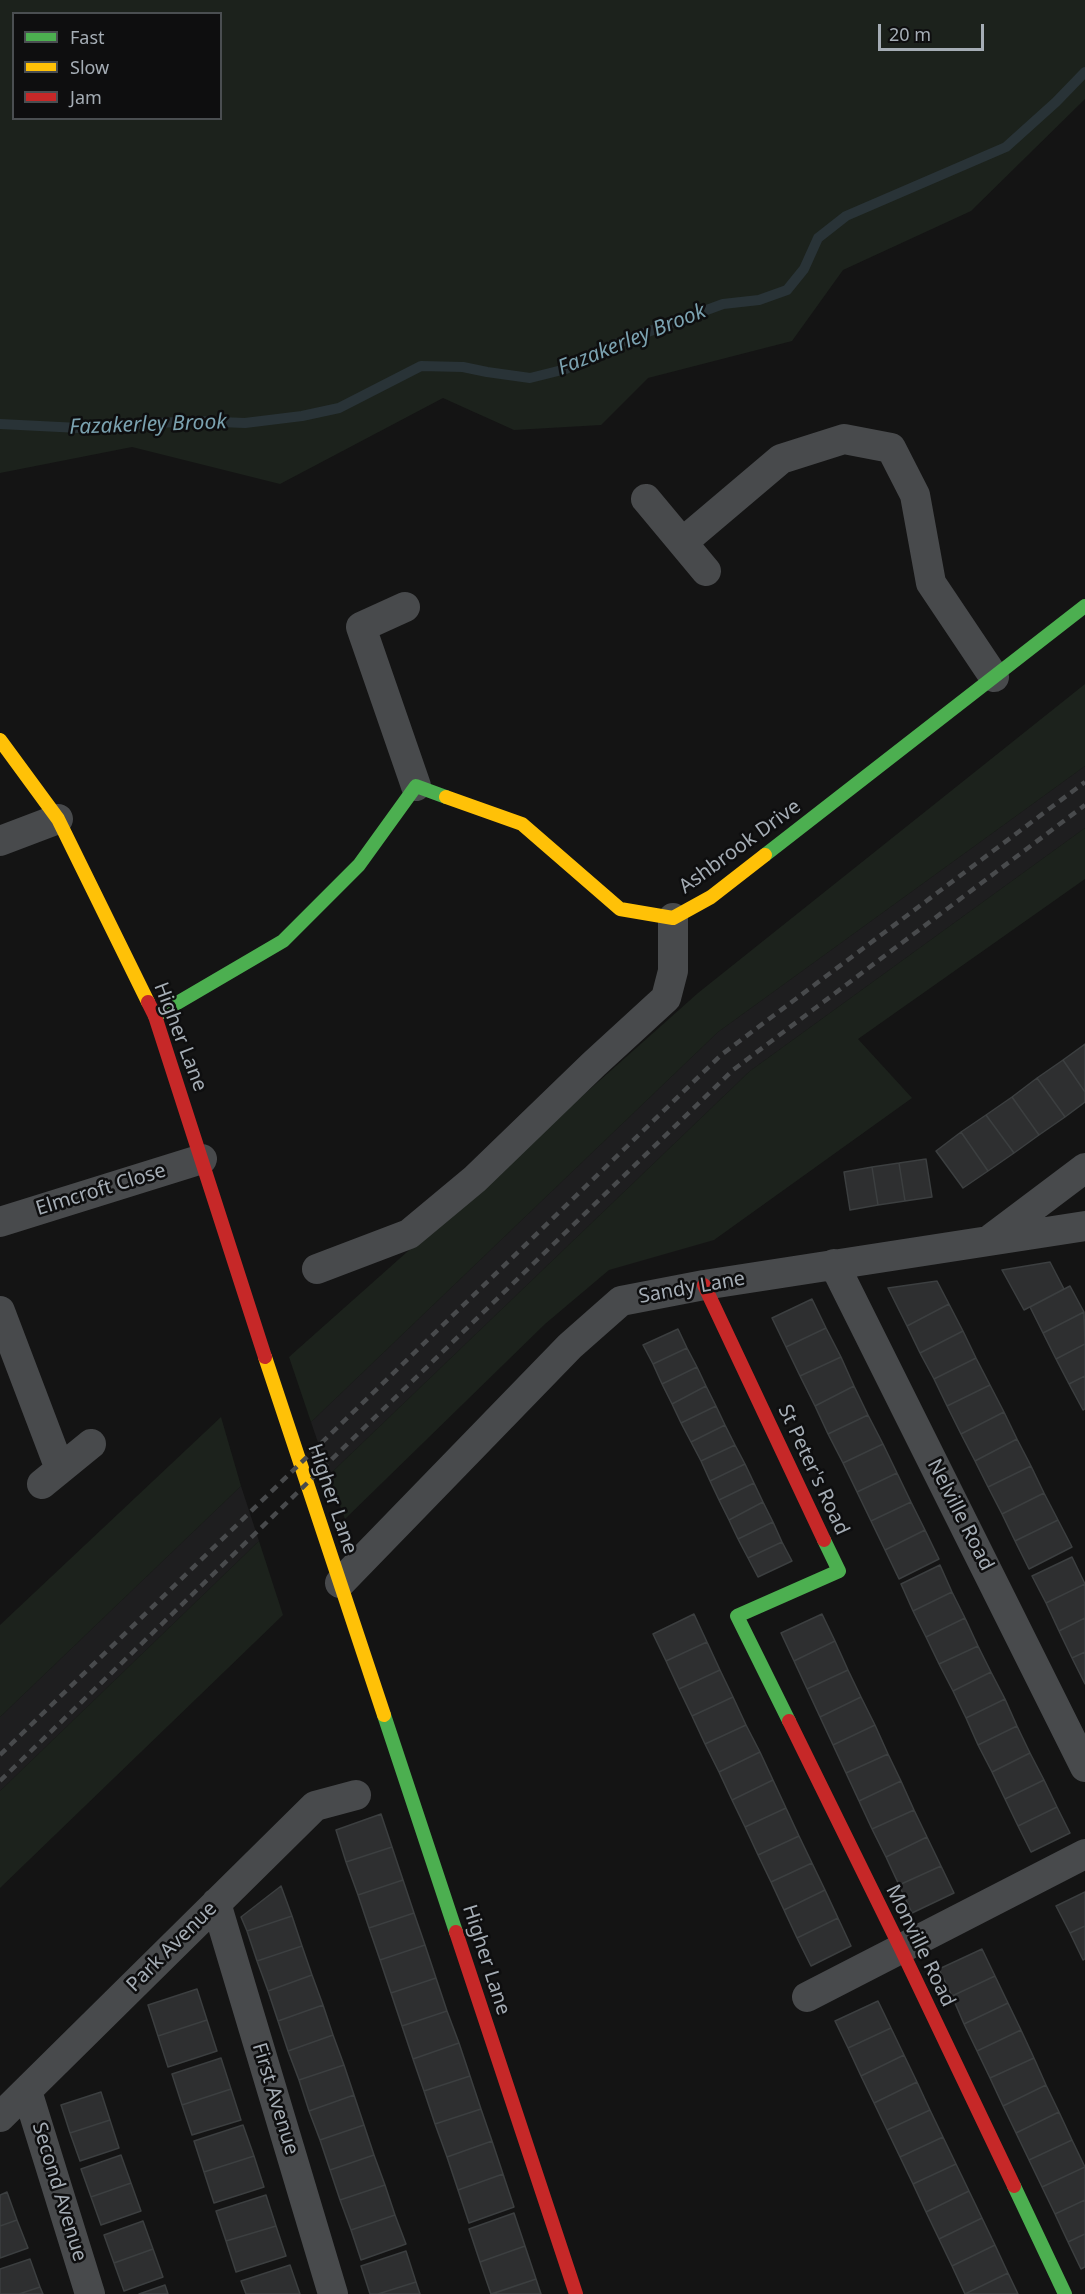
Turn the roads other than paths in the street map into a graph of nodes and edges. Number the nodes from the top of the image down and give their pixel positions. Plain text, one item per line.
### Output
1 (646, 498) dead end
2 (683, 542) junction
3 (706, 571) dead end
4 (1085, 606) edge
5 (405, 607) dead end
6 (994, 677) junction
7 (0, 740) edge
8 (416, 786) junction
9 (58, 819) junction
10 (0, 841) edge
11 (673, 918) junction
12 (155, 1016) junction
13 (202, 1159) junction
14 (1085, 1168) edge
15 (0, 1222) edge
16 (1084, 1228) edge
17 (988, 1240) junction
18 (834, 1264) junction
19 (317, 1269) dead end
20 (704, 1285) junction
21 (0, 1311) edge
22 (91, 1444) dead end
23 (340, 1583) junction
24 (737, 1616) joint
25 (1085, 1767) edge
26 (356, 1795) dead end
27 (1085, 1854) edge
28 (216, 1903) junction
29 (901, 1949) junction
30 (807, 1997) dead end
31 (27, 2091) junction
32 (0, 2117) edge
33 (90, 2294) edge
34 (333, 2294) edge
35 (576, 2294) edge
36 (1065, 2294) edge

1 - 2 street
2 - 3 street
2 - 6 street
4 - 6 street, Ashbrook Drive
5 - 8 street
6 - 11 street, Ashbrook Drive
7 - 9 street, Higher Lane
8 - 11 street, Ashbrook Drive
8 - 12 street
9 - 10 street
9 - 12 street, Higher Lane
11 - 19 street
12 - 13 street, Higher Lane
13 - 15 street, Elmcroft Close
13 - 23 street, Higher Lane
14 - 17 street
16 - 17 street, Sandy Lane
17 - 18 street, Sandy Lane
18 - 20 street, Sandy Lane
18 - 25 street, Nelville Road
20 - 23 street, Sandy Lane
20 - 24 street, St Peter's Road
21 - 22 street
23 - 35 street, Higher Lane
24 - 29 street, Monville Road
26 - 28 street, Park Avenue
27 - 29 street
28 - 31 street, Park Avenue
28 - 34 street, First Avenue
29 - 30 street
29 - 36 street, Monville Road
31 - 32 street, Park Avenue
31 - 33 street, Second Avenue

